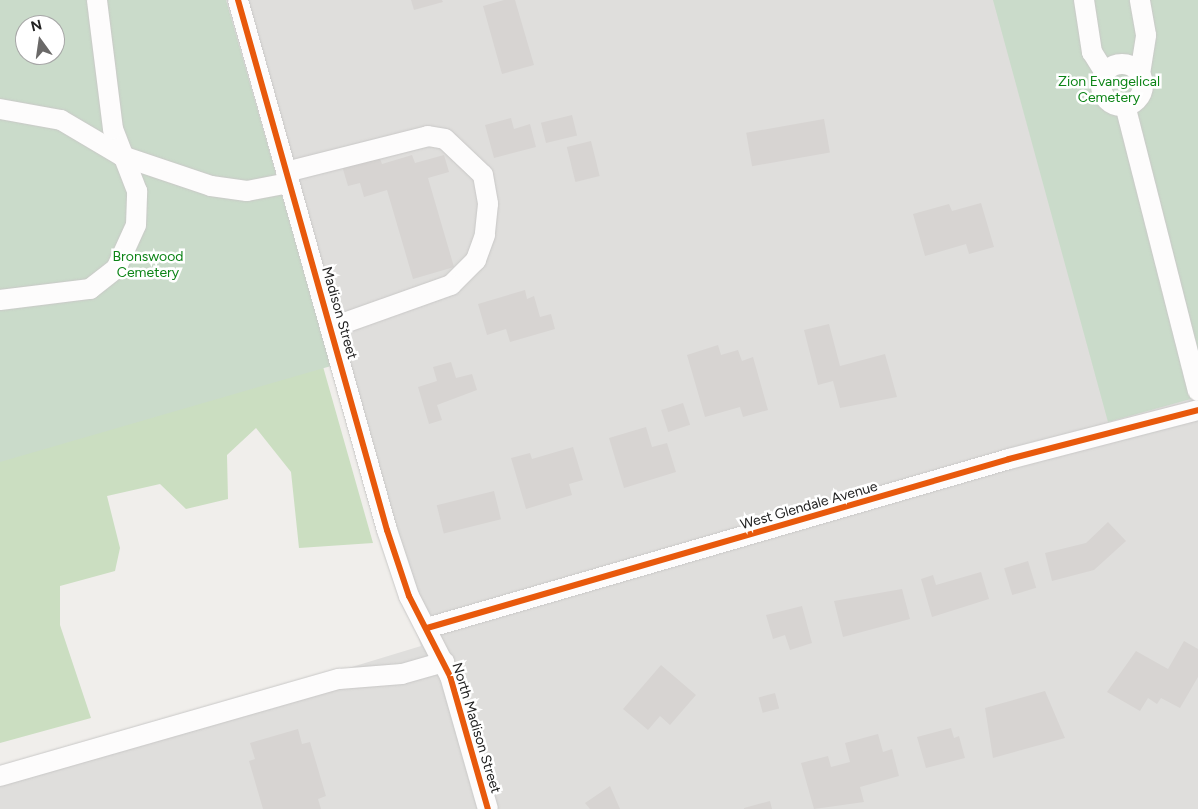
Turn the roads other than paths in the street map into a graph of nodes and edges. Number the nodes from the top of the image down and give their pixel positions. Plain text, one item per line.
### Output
1 (98, 0) edge
2 (238, 0) edge
3 (1084, 0) edge
4 (1140, 0) edge
5 (1105, 73) junction
6 (1140, 74) junction
7 (1125, 106) junction
8 (0, 109) edge
9 (122, 156) junction
10 (288, 178) junction
11 (6, 302) edge
12 (330, 328) junction
13 (1198, 391) edge
14 (1198, 410) edge
15 (427, 628) junction
16 (444, 662) junction
17 (0, 776) edge
18 (488, 809) edge

1 - 9 street
2 - 10 street, Madison Street
3 - 5 street
4 - 6 street
5 - 6 street
5 - 7 street
6 - 7 street
7 - 13 street
8 - 9 street
9 - 10 street
9 - 11 street
10 - 12 street, Madison Street
10 - 12 street
12 - 15 street, Madison Street
14 - 15 street, West Glendale Avenue
15 - 16 street, North Madison Street
16 - 17 street
16 - 18 street, North Madison Street

